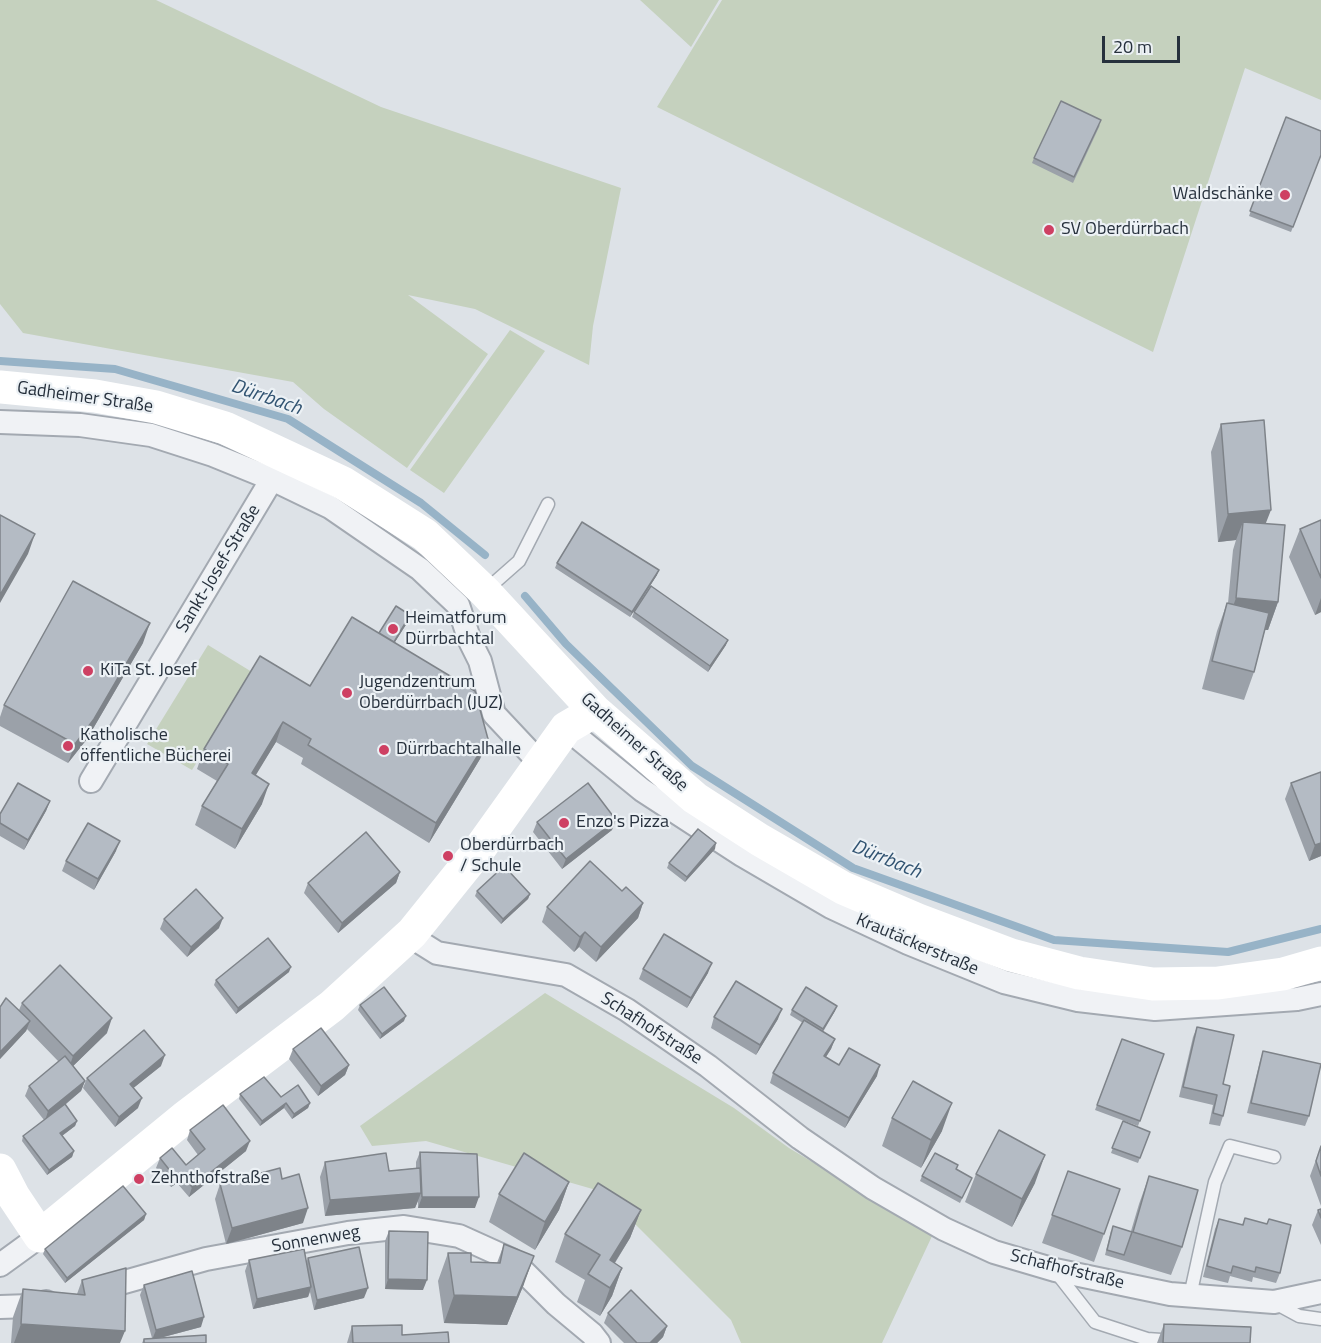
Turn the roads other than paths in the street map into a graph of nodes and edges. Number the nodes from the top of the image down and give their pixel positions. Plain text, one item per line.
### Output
1 (0, 387) edge
2 (0, 422) edge
3 (272, 479) junction
4 (548, 504) dead end
5 (484, 592) junction
6 (595, 711) junction
7 (566, 728) junction
8 (540, 763) junction
9 (91, 781) dead end
10 (412, 933) junction
11 (1321, 963) edge
12 (1321, 994) edge
13 (1274, 1157) dead end
14 (0, 1170) edge
15 (40, 1236) junction
16 (0, 1265) edge
17 (1055, 1270) junction
18 (1321, 1292) edge
19 (1190, 1296) junction
20 (1274, 1302) junction
21 (0, 1307) edge
22 (1321, 1319) edge
23 (599, 1343) edge
24 (1204, 1343) edge

1 - 5 street, Gadheimer Straße
2 - 3 street
3 - 8 street
3 - 9 street, Sankt-Josef-Straße
4 - 5 lane
5 - 6 street, Gadheimer Straße
6 - 7 street
6 - 11 street, Gadheimer Straße
7 - 8 street
7 - 12 street, Krautäckerstraße
8 - 10 street
10 - 15 street
10 - 17 street, Schafhofstraße
13 - 19 lane
14 - 15 street
15 - 16 street
17 - 19 street, Schafhofstraße
17 - 24 lane
18 - 20 street, Schafhofstraße
19 - 20 street, Schafhofstraße
20 - 22 lane
21 - 23 street, Sonnenweg

